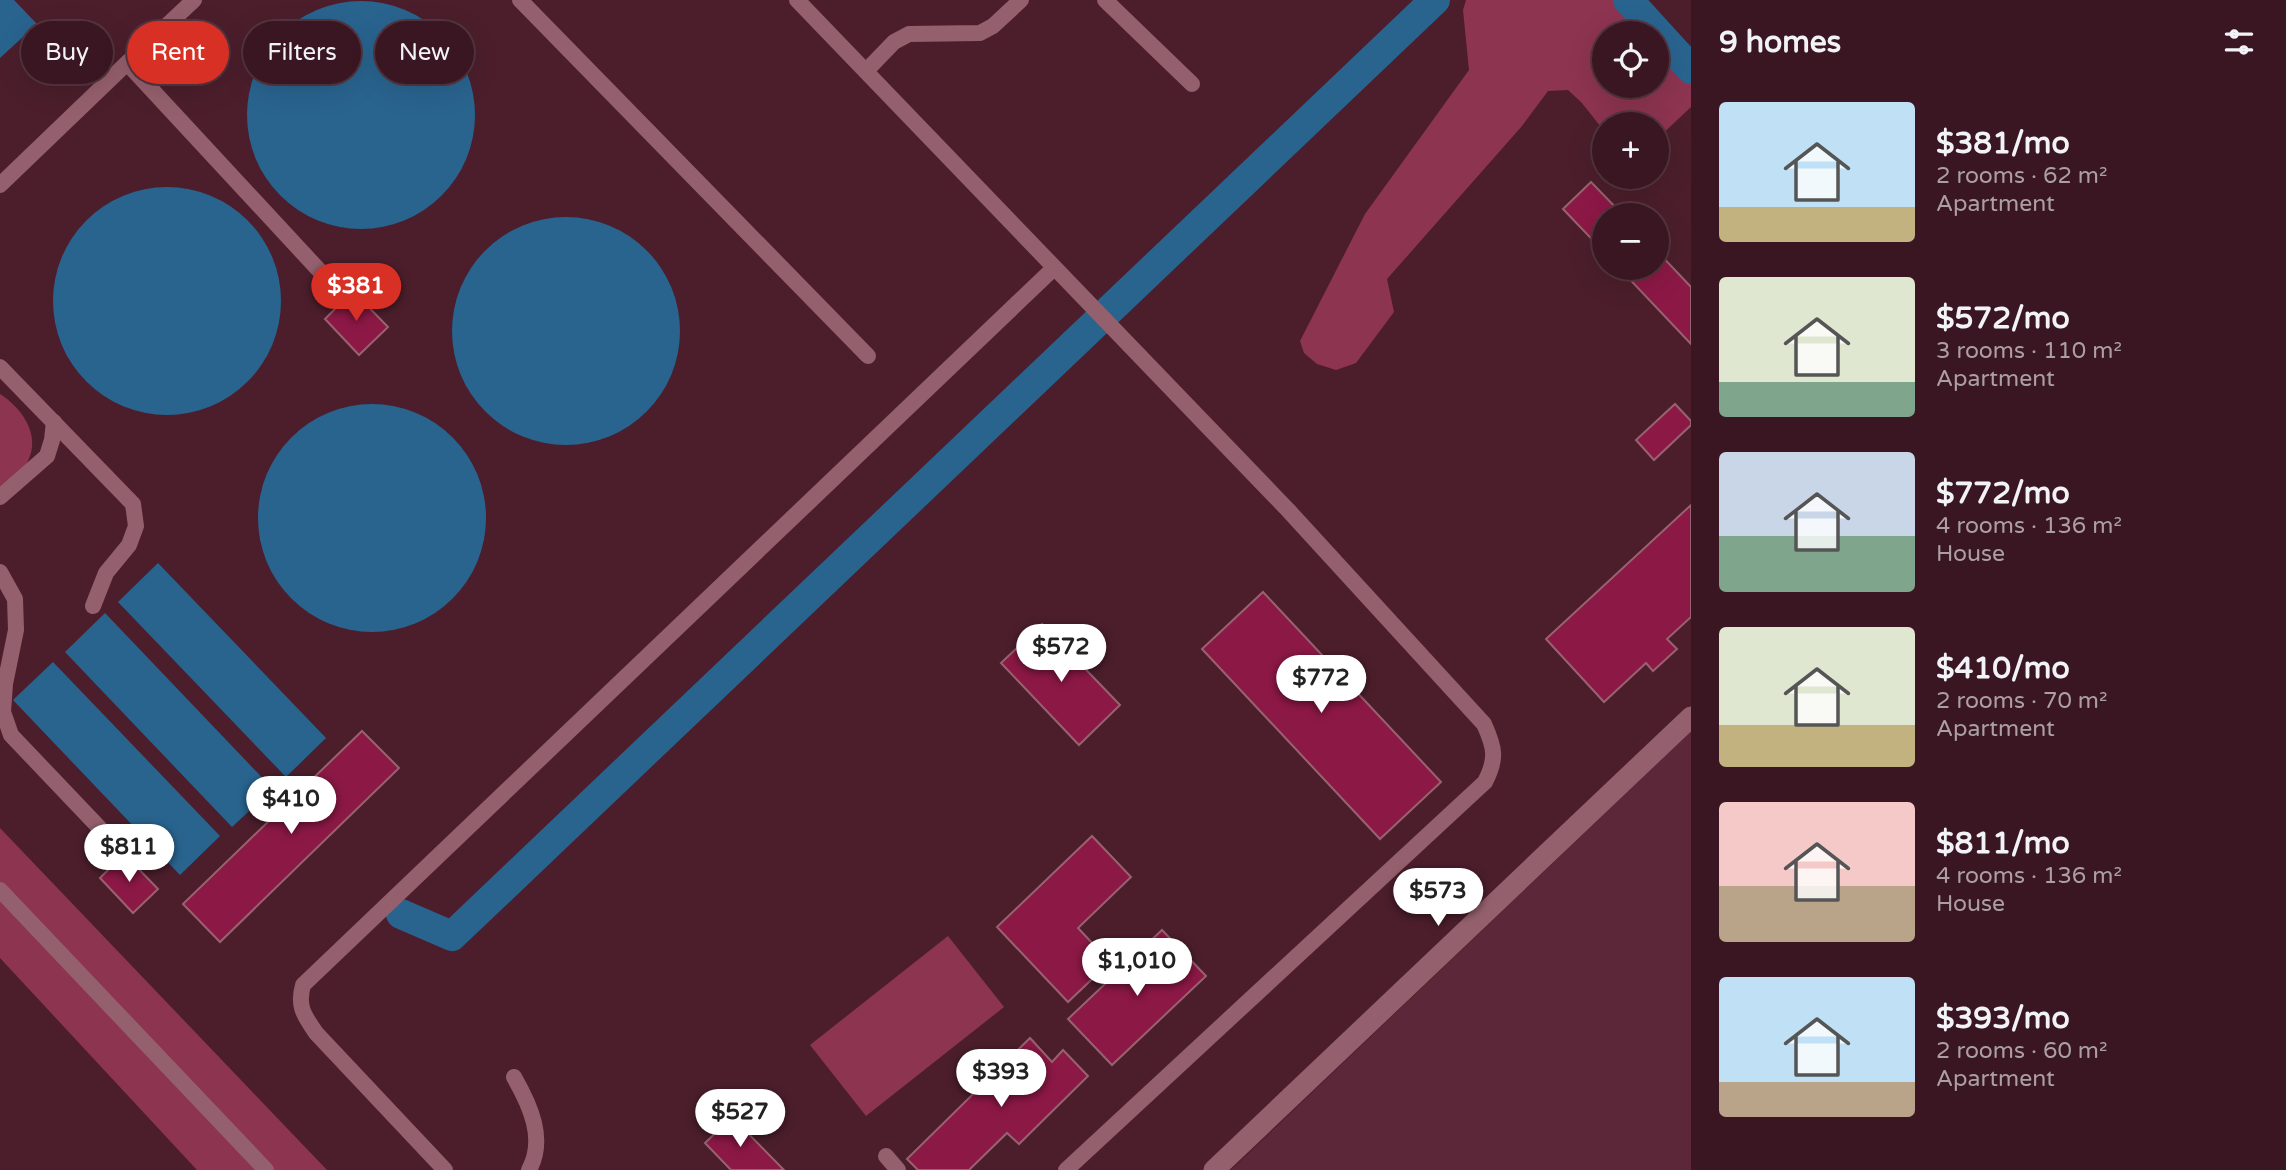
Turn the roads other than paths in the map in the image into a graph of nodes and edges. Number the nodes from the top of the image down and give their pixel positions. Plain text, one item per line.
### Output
1 (194, 0) edge
2 (520, 0) edge
3 (797, 0) edge
4 (1021, 0) edge
5 (1105, 0) edge
6 (172, 21) edge
7 (127, 63) edge
8 (866, 71) junction
9 (146, 84) edge
10 (1192, 84) dead end
11 (0, 185) edge
12 (1054, 268) junction
13 (329, 281) dead end
14 (868, 356) dead end
15 (0, 367) edge
16 (54, 422) junction
17 (0, 497) edge
18 (0, 572) edge
19 (93, 606) dead end
20 (1691, 717) edge
21 (111, 841) dead end
22 (0, 890) edge
23 (514, 1077) dead end
24 (886, 1156) dead end
25 (266, 1170) edge
26 (445, 1170) edge
27 (529, 1170) edge
28 (898, 1170) edge
29 (1066, 1170) edge
30 (1214, 1170) edge

1 - 6 lane
2 - 14 lane
3 - 8 lane
4 - 8 lane
5 - 10 lane
7 - 11 lane
8 - 12 lane
9 - 13 lane
12 - 26 lane
12 - 29 lane
15 - 16 lane
16 - 17 lane
16 - 19 lane
18 - 21 lane
20 - 30 street
22 - 25 lane
23 - 27 lane
24 - 28 lane

